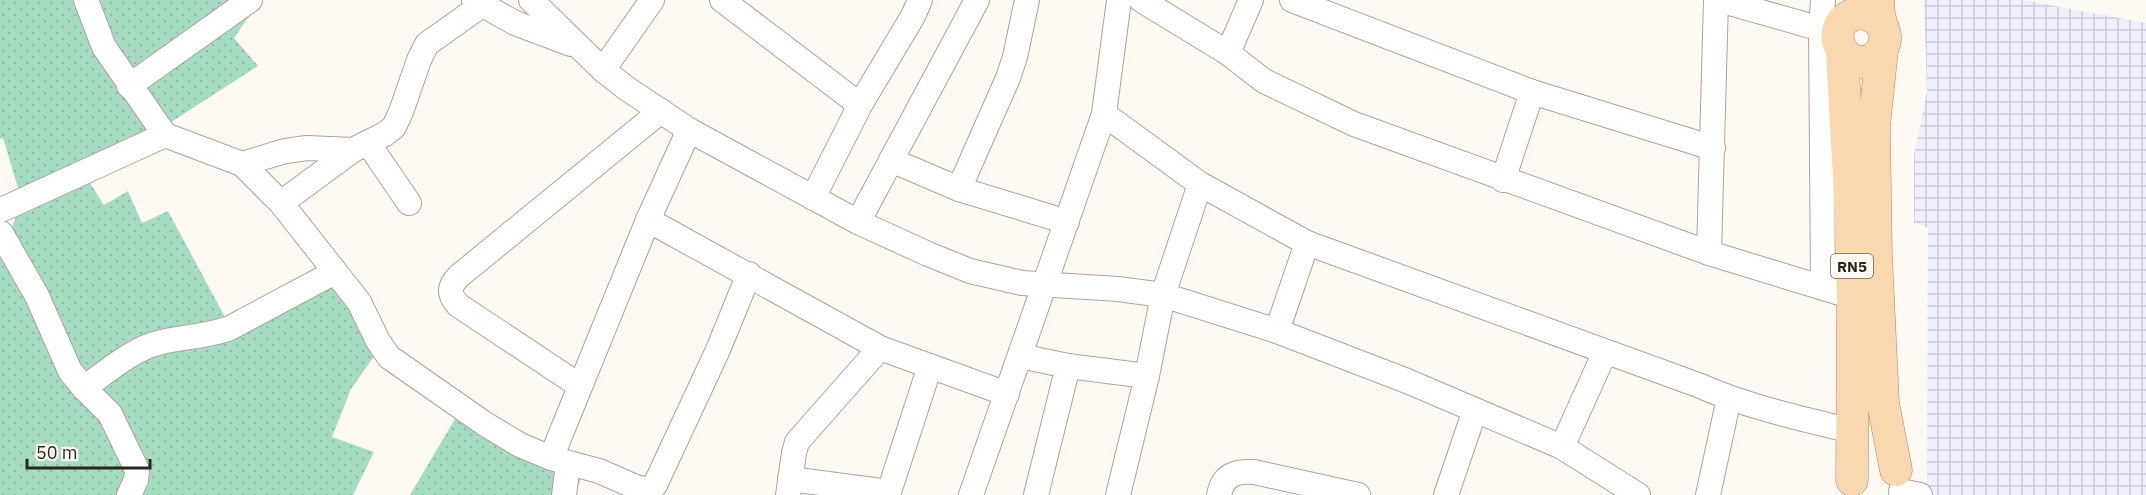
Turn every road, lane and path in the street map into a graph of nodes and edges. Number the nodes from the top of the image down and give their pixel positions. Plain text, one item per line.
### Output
1 (86, 0) edge
2 (531, 0) edge
3 (652, 0) edge
4 (722, 0) edge
5 (920, 0) edge
6 (977, 0) edge
7 (1028, 0) edge
8 (1119, 0) edge
9 (1141, 0) edge
10 (1251, 0) edge
11 (1292, 0) edge
12 (1722, 0) edge
13 (240, 2) edge
14 (478, 3) edge
15 (1834, 23) edge
16 (1880, 24) edge
17 (579, 47) junction
18 (1228, 53) junction
19 (603, 70) junction
20 (129, 86) junction
21 (1532, 92) junction
22 (860, 105) junction
23 (661, 111) junction
24 (1104, 114) junction
25 (689, 130) junction
26 (165, 135) junction
27 (361, 147) junction
28 (1713, 148) junction
29 (891, 160) junction
30 (242, 164) junction
31 (1503, 180) junction
32 (1200, 184) junction
33 (959, 189) junction
34 (813, 198) junction
35 (281, 203) junction
36 (409, 203) dead end
37 (648, 220) junction
38 (0, 222) edge
39 (858, 222) junction
40 (1067, 222) junction
41 (1307, 243) junction
42 (1709, 253) junction
43 (335, 272) junction
44 (749, 274) junction
45 (1046, 285) junction
46 (1823, 288) junction
47 (1163, 295) junction
48 (1853, 297) junction
49 (1277, 330) junction
50 (880, 348) junction
51 (1605, 352) junction
52 (1020, 356) junction
53 (930, 366) junction
54 (1068, 366) junction
55 (1147, 376) junction
56 (580, 386) junction
57 (84, 388) junction
58 (1007, 394) junction
59 (1729, 399) junction
60 (1475, 410) junction
61 (1852, 431) junction
62 (1562, 447) junction
63 (560, 461) junction
64 (789, 487) edge
65 (1852, 488) edge
66 (1904, 488) edge
67 (888, 493) edge
68 (129, 495) edge
69 (564, 495) edge
70 (972, 495) edge
71 (1036, 495) edge
72 (1118, 495) edge
73 (1219, 495) edge
74 (1358, 495) edge
75 (1446, 495) edge
76 (1638, 495) edge
77 (1708, 495) edge

1 - 20 street
2 - 17 street
3 - 19 street
4 - 22 street
5 - 22 street
6 - 29 street
7 - 33 street
8 - 24 street
9 - 18 street
10 - 18 street
11 - 21 street
12 - 15 street
12 - 28 street
13 - 20 street
14 - 17 street
14 - 27 street
15 - 16 main road
15 - 16 main road
15 - 46 street
15 - 48 main road, RN5
16 - 66 main road, RN5
17 - 19 street
18 - 31 street
19 - 23 street
20 - 26 street
21 - 28 street
21 - 31 street
22 - 34 street
23 - 25 street
23 - 56 street
24 - 32 street
24 - 40 street
25 - 34 street
25 - 37 street
26 - 30 street
26 - 38 street
27 - 30 street
27 - 35 street
27 - 36 street
28 - 42 street
29 - 33 street
29 - 39 street
30 - 35 street
31 - 42 street
32 - 41 street
32 - 47 street
33 - 40 street
34 - 39 street
35 - 43 street
37 - 44 street
37 - 56 street
38 - 57 street
39 - 45 street
40 - 45 street
41 - 49 street
41 - 51 street
42 - 46 street
43 - 57 street
43 - 63 street
44 - 50 street
44 - 63 street
45 - 47 street
45 - 52 street
46 - 48 street
47 - 49 street
47 - 55 street
48 - 61 main road, RN5
49 - 60 street
50 - 53 street
50 - 64 street
51 - 59 street
51 - 62 street
52 - 54 street
52 - 58 street
53 - 58 street
53 - 67 street
54 - 55 street
54 - 71 street
55 - 72 street
56 - 63 street
57 - 68 street
58 - 70 street
59 - 61 street
59 - 77 street
60 - 62 street
60 - 75 street
61 - 65 main road, RN5
62 - 76 street
63 - 69 street
64 - 67 street
65 - 66 main road, RN5
73 - 74 street

